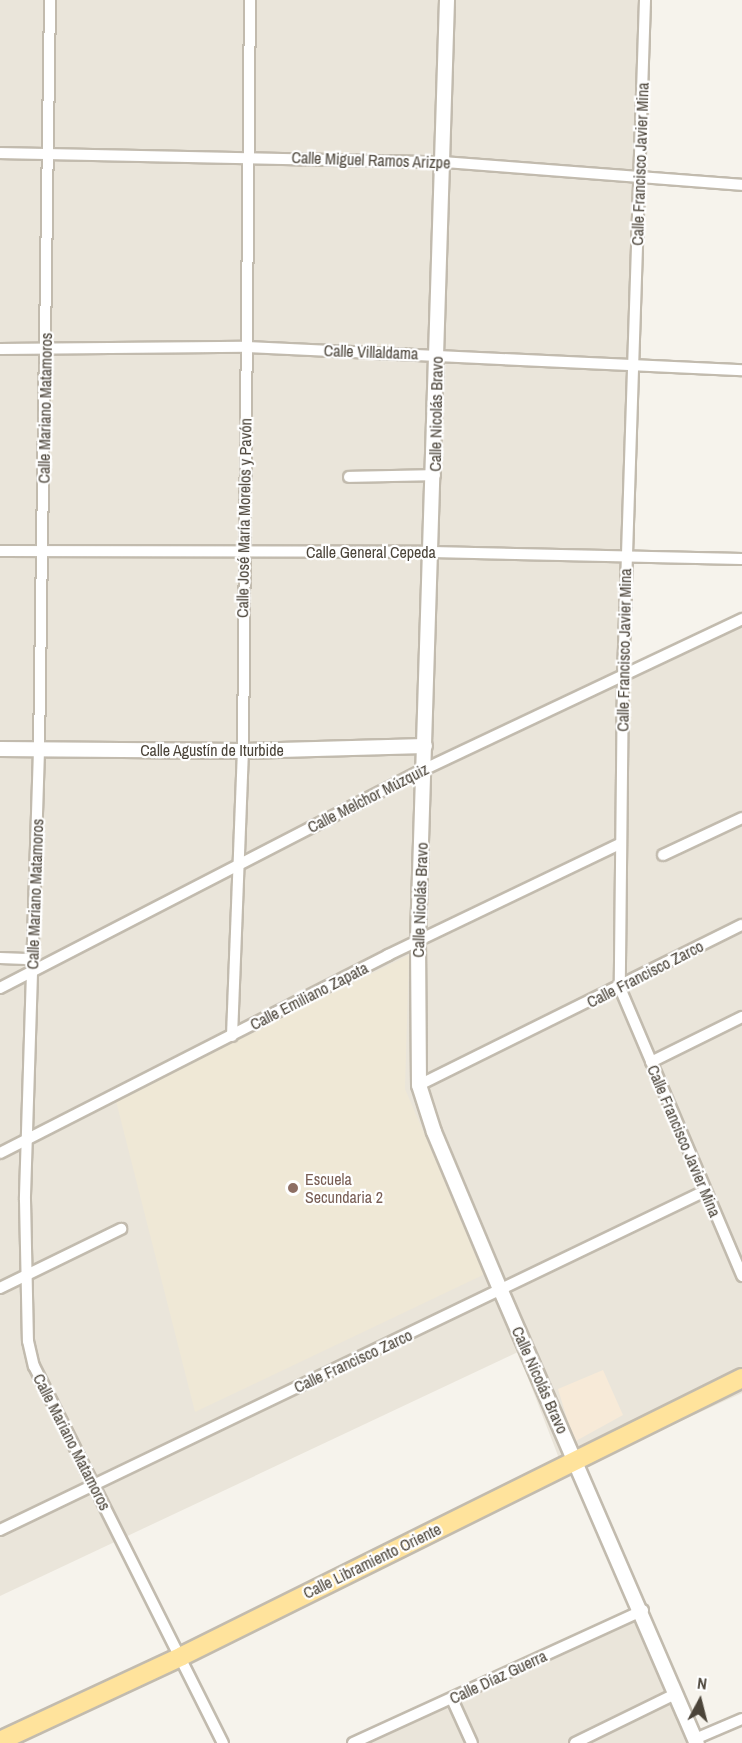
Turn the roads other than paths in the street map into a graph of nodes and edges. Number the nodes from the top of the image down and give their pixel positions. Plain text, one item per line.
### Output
1 (50, 0) edge
2 (250, 0) edge
3 (447, 0) edge
4 (645, 0) edge
5 (0, 153) edge
6 (47, 154) junction
7 (248, 156) junction
8 (444, 162) junction
9 (640, 176) junction
10 (742, 185) edge
11 (247, 347) junction
12 (0, 349) edge
13 (46, 349) junction
14 (438, 355) junction
15 (634, 365) junction
16 (742, 370) edge
17 (435, 476) junction
18 (350, 477) dead end
19 (0, 550) edge
20 (42, 551) junction
21 (242, 551) junction
22 (432, 552) junction
23 (626, 556) junction
24 (742, 559) edge
25 (742, 619) edge
26 (623, 676) junction
27 (425, 746) junction
28 (0, 749) edge
29 (39, 750) junction
30 (243, 751) junction
31 (425, 769) junction
32 (742, 818) edge
33 (620, 844) junction
34 (663, 855) dead end
35 (240, 865) junction
36 (742, 925) edge
37 (418, 941) junction
38 (0, 958) edge
39 (33, 958) junction
40 (32, 973) junction
41 (0, 988) edge
42 (620, 988) junction
43 (742, 1017) edge
44 (232, 1036) junction
45 (651, 1062) junction
46 (419, 1085) junction
47 (26, 1142) junction
48 (0, 1153) edge
49 (705, 1191) junction
50 (121, 1229) dead end
51 (24, 1275) junction
52 (742, 1276) edge
53 (0, 1288) edge
54 (501, 1291) junction
55 (742, 1378) edge
56 (575, 1460) junction
57 (93, 1485) junction
58 (0, 1530) edge
59 (643, 1610) junction
60 (182, 1656) junction
61 (675, 1694) junction
62 (452, 1699) junction
63 (742, 1719) edge
64 (595, 1739) edge
65 (0, 1741) edge
66 (696, 1741) edge
67 (223, 1743) edge
68 (353, 1743) edge
69 (471, 1743) edge
70 (575, 1743) edge

1 - 6 street, Calle Mariano Matamoros
2 - 7 street, Calle José María Morelos y Pavón
3 - 8 street, Calle Nicolás Bravo
4 - 9 street, Calle Francisco Javier Mina
5 - 6 street, Calle Miguel Ramos Arizpe
6 - 7 street, Calle Miguel Ramos Arizpe
6 - 13 street, Calle Mariano Matamoros
7 - 8 street, Calle Miguel Ramos Arizpe
7 - 11 street, Calle José María Morelos y Pavón
8 - 9 street, Calle Miguel Ramos Arizpe
8 - 14 street, Calle Nicolás Bravo
9 - 10 street, Calle Miguel Ramos Arizpe
9 - 15 street, Calle Francisco Javier Mina
11 - 13 street, Calle Villaldama
11 - 14 street, Calle Villaldama
11 - 21 street, Calle José María Morelos y Pavón
12 - 13 street, Calle Villaldama
13 - 20 street, Calle Mariano Matamoros
14 - 15 street, Calle Villaldama
14 - 17 street, Calle Nicolás Bravo
15 - 16 street, Calle Villaldama
15 - 23 street, Calle Francisco Javier Mina
17 - 18 street
17 - 22 street, Calle Nicolás Bravo
19 - 20 street, Calle General Cepeda
20 - 21 street, Calle General Cepeda
20 - 29 street, Calle Mariano Matamoros
21 - 22 street, Calle General Cepeda
21 - 30 street, Calle José María Morelos y Pavón
22 - 23 street, Calle General Cepeda
22 - 27 street, Calle Nicolás Bravo
23 - 24 street, Calle General Cepeda
23 - 26 street, Calle Francisco Javier Mina
25 - 26 street, Calle Melchor Múzquiz
26 - 31 street, Calle Melchor Múzquiz
26 - 33 street, Calle Francisco Javier Mina
27 - 30 street, Calle Agustín de Iturbide
27 - 31 street, Calle Nicolás Bravo
28 - 29 street, Calle Agustín de Iturbide
29 - 30 street, Calle Agustín de Iturbide
29 - 39 street, Calle Mariano Matamoros
30 - 35 street, Calle José María Morelos y Pavón
31 - 35 street, Calle Melchor Múzquiz
31 - 37 street, Calle Nicolás Bravo
32 - 34 street
33 - 37 street, Calle Emiliano Zapata
33 - 42 street, Calle Francisco Javier Mina
35 - 40 street, Calle Melchor Múzquiz
35 - 44 street, Calle José María Morelos y Pavón
36 - 42 street, Calle Francisco Zarco
37 - 44 street, Calle Emiliano Zapata
37 - 46 street, Calle Nicolás Bravo
38 - 39 street
39 - 40 street, Calle Mariano Matamoros
40 - 41 street, Calle Melchor Múzquiz
40 - 47 street, Calle Mariano Matamoros
42 - 45 street, Calle Francisco Javier Mina
42 - 46 street, Calle Francisco Zarco
43 - 45 street
44 - 47 street, Calle Emiliano Zapata
45 - 49 street, Calle Francisco Javier Mina
46 - 54 street, Calle Nicolás Bravo
47 - 48 street, Calle Emiliano Zapata
47 - 51 street, Calle Mariano Matamoros
49 - 52 street, Calle Francisco Javier Mina
49 - 54 street, Calle Francisco Zarco
50 - 51 street
51 - 53 street
51 - 57 street, Calle Mariano Matamoros
54 - 56 street, Calle Nicolás Bravo
54 - 57 street, Calle Francisco Zarco
55 - 56 main road, Calle Libramiento Oriente
56 - 59 street, Calle Nicolás Bravo
56 - 60 main road, Calle Libramiento Oriente
57 - 58 street, Calle Francisco Zarco
57 - 60 street, Calle Mariano Matamoros
59 - 61 street, Calle Nicolás Bravo
59 - 62 street, Calle Díaz Guerra
60 - 65 main road, Calle Libramiento Oriente
60 - 67 street, Calle Mariano Matamoros
61 - 64 street
61 - 66 street, Calle Nicolás Bravo
62 - 68 street, Calle Díaz Guerra
62 - 69 street
63 - 66 street
64 - 70 street

